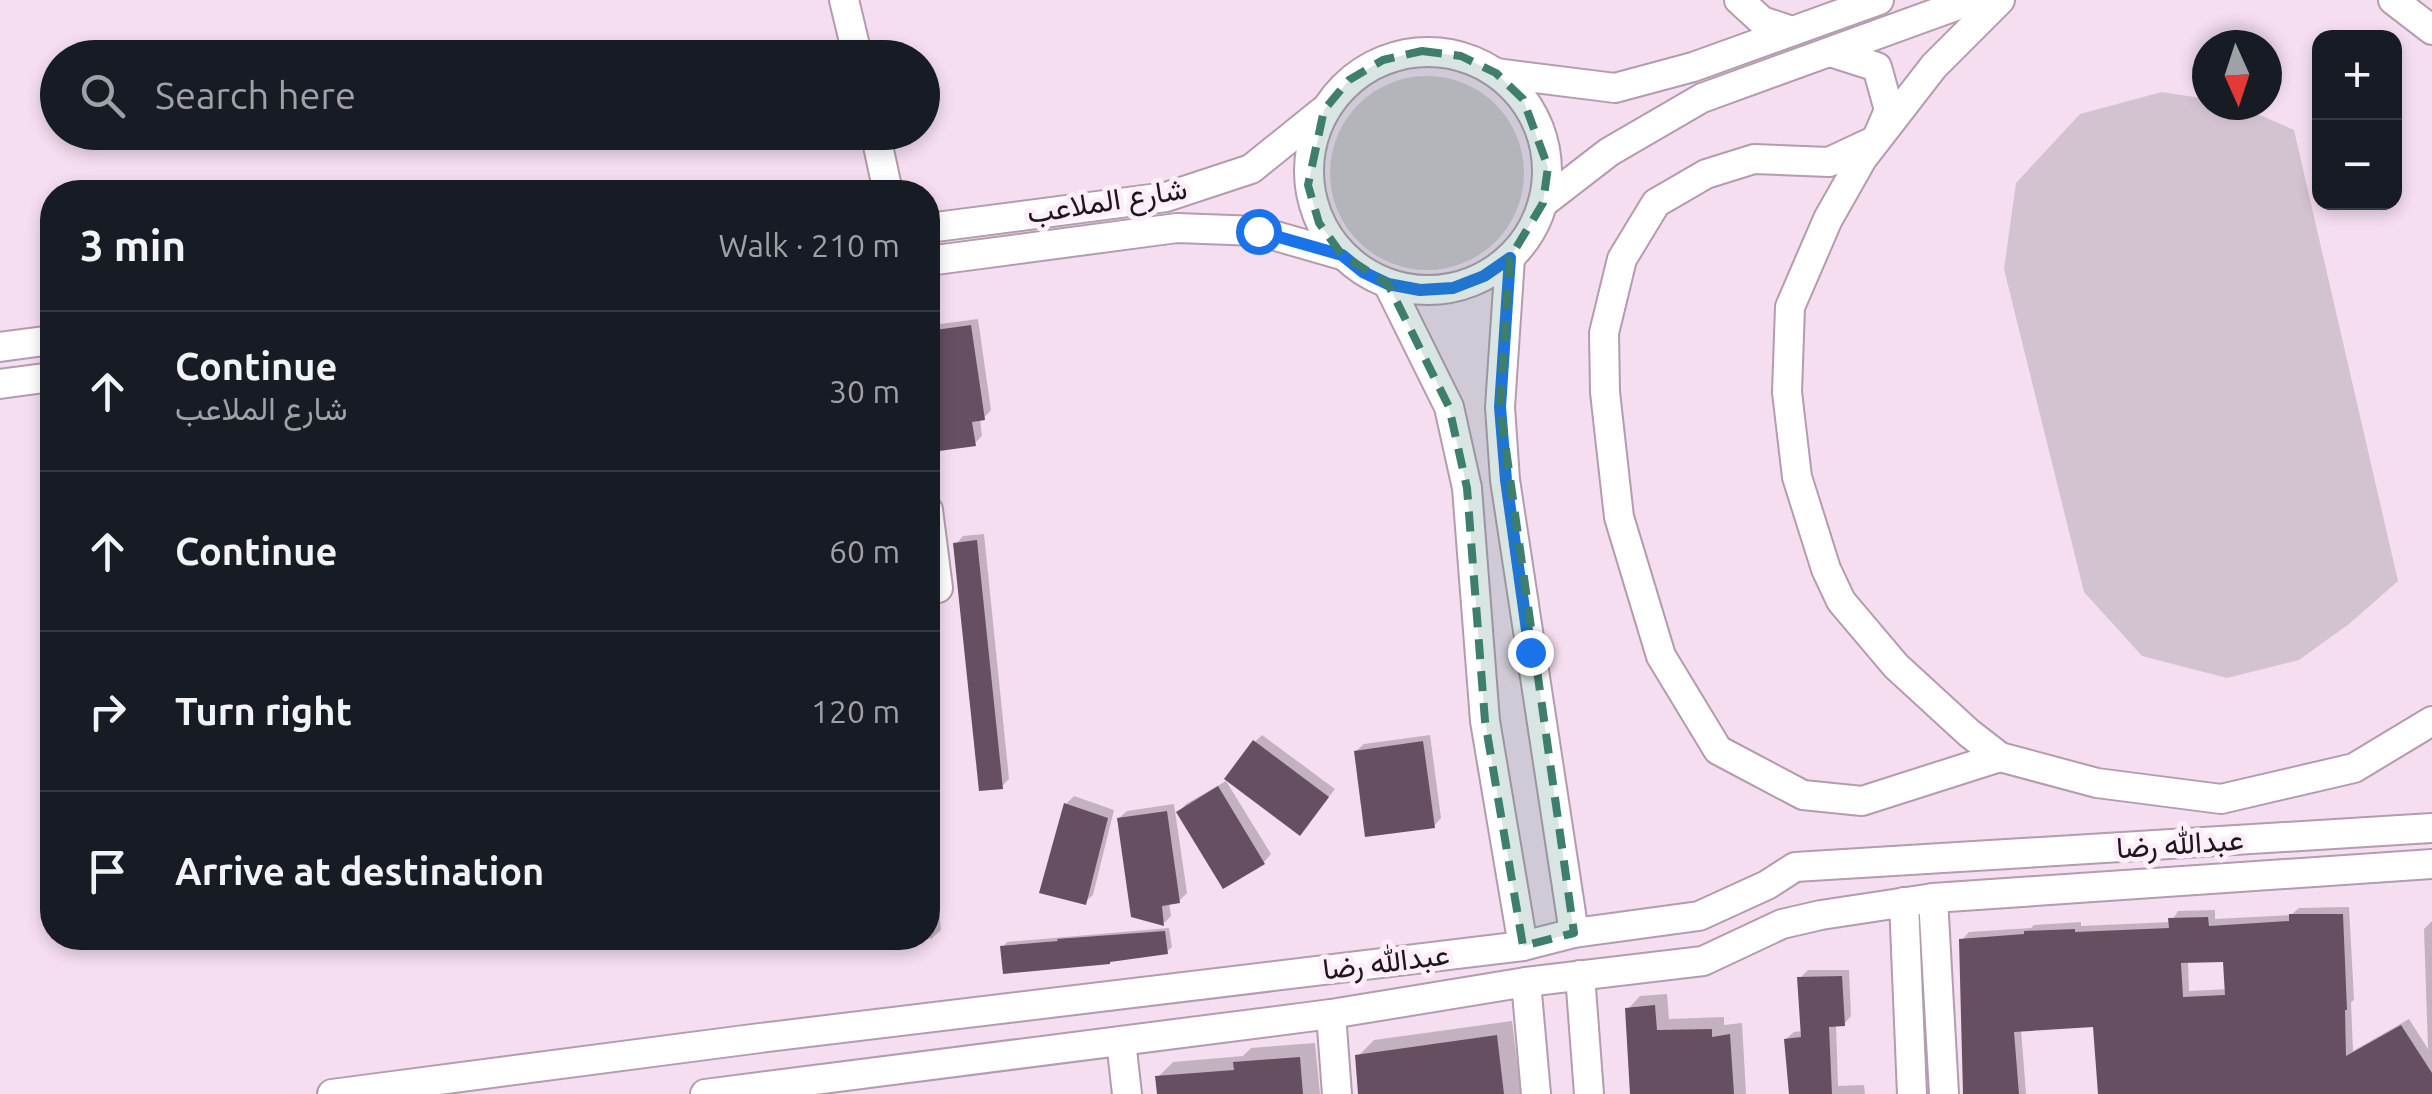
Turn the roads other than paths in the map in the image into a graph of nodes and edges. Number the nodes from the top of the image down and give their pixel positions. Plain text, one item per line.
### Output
1 (844, 0) edge
2 (1739, 0) edge
3 (1878, 0) edge
4 (1972, 0) edge
5 (2000, 0) edge
6 (2393, 0) edge
7 (2426, 16) edge
8 (1792, 31) junction
9 (854, 40) edge
10 (1830, 52) junction
11 (1496, 73) junction
12 (1324, 110) junction
13 (1876, 140) junction
14 (879, 150) edge
15 (885, 180) edge
16 (1544, 203) junction
17 (940, 226) edge
18 (1342, 255) junction
19 (1510, 258) junction
20 (940, 259) edge
21 (1388, 284) junction
22 (40, 341) edge
23 (0, 346) edge
24 (40, 378) edge
25 (0, 384) edge
26 (2432, 721) edge
27 (2000, 757) junction
28 (2432, 828) edge
29 (2432, 864) edge
30 (1932, 898) junction
31 (1904, 902) junction
32 (1574, 932) junction
33 (1523, 946) junction
34 (1580, 975) junction
35 (1526, 982) junction
36 (1330, 1014) junction
37 (1122, 1041) junction
38 (911, 1081) edge
39 (332, 1094) edge
40 (705, 1094) edge
41 (1128, 1094) edge
42 (1337, 1094) edge
43 (1536, 1094) edge
44 (1589, 1094) edge
45 (1912, 1094) edge
46 (1944, 1094) edge

1 - 9 street
2 - 8 street
3 - 8 street
4 - 10 street
5 - 13 street
6 - 7 street
8 - 11 street
10 - 13 street
10 - 16 street
11 - 12 street
11 - 16 street
12 - 17 street, شارع الملاعب
12 - 18 street
13 - 27 street
13 - 27 street
14 - 15 street
16 - 19 street
18 - 20 street, شارع الملاعب
18 - 21 street
19 - 21 street
19 - 32 street
21 - 33 street
22 - 23 street
24 - 25 street
26 - 27 street
28 - 32 street, عبدالله رضا
29 - 30 street, عبدالله رضا
30 - 31 street, عبدالله رضا
30 - 46 street
31 - 34 street, عبدالله رضا
31 - 45 street
32 - 33 street, عبدالله رضا
33 - 39 street, عبدالله رضا
34 - 35 street, عبدالله رضا
34 - 44 street
35 - 36 street, عبدالله رضا
35 - 43 street
36 - 37 street, عبدالله رضا
36 - 42 street
37 - 38 street, عبدالله رضا
37 - 41 street
38 - 40 street, عبدالله رضا

